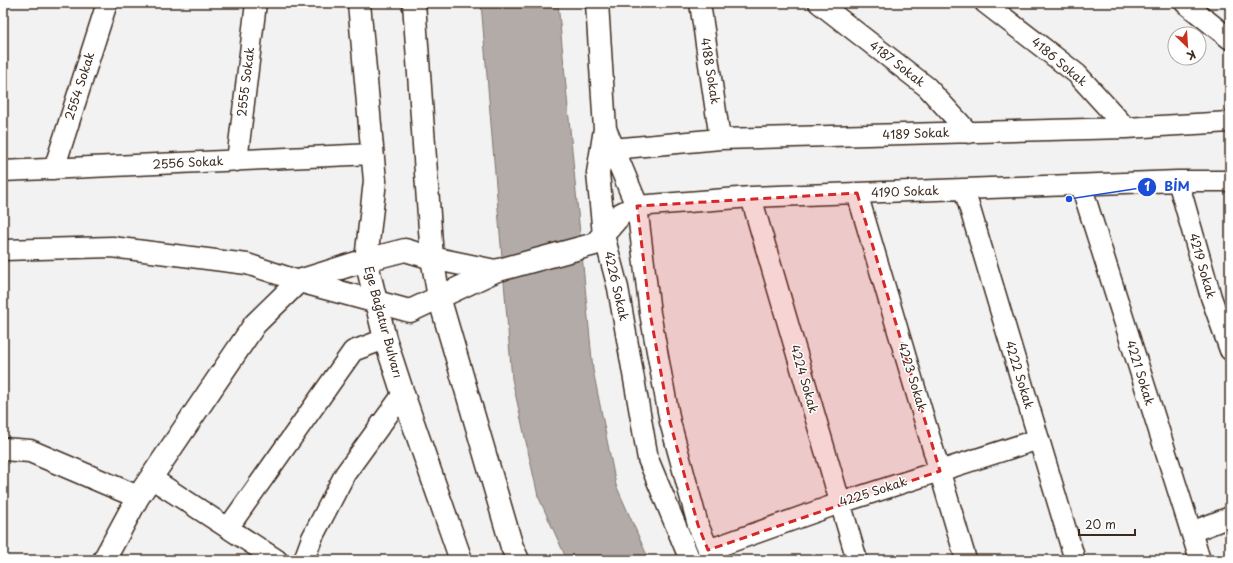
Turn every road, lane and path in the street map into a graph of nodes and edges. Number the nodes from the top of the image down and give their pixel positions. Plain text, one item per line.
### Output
1 (107, 3) edge
2 (256, 3) edge
3 (359, 3) edge
4 (414, 3) edge
5 (597, 3) edge
6 (700, 3) edge
7 (819, 3) edge
8 (986, 3) edge
9 (1185, 3) edge
10 (1230, 38) edge
11 (1230, 122) edge
12 (1126, 128) junction
13 (968, 133) junction
14 (720, 139) junction
15 (606, 142) junction
16 (373, 154) junction
17 (236, 161) junction
18 (54, 169) junction
19 (3, 171) edge
20 (1178, 181) junction
21 (1230, 181) edge
22 (1081, 185) junction
23 (964, 189) junction
24 (857, 193) junction
25 (751, 197) junction
26 (637, 206) junction
27 (600, 239) junction
28 (3, 250) edge
29 (432, 258) junction
30 (366, 260) junction
31 (495, 271) junction
32 (299, 281) junction
33 (439, 298) junction
34 (376, 303) junction
35 (386, 339) junction
36 (1230, 350) edge
37 (403, 394) junction
38 (1039, 439) junction
39 (3, 449) edge
40 (940, 471) junction
41 (151, 478) junction
42 (138, 497) junction
43 (840, 502) junction
44 (1230, 518) edge
45 (448, 524) junction
46 (228, 528) junction
47 (1191, 532) junction
48 (711, 555) edge
49 (104, 560) edge
50 (277, 560) edge
51 (304, 560) edge
52 (450, 560) edge
53 (461, 560) edge
54 (518, 560) edge
55 (690, 560) edge
56 (858, 560) edge
57 (966, 560) edge
58 (1075, 560) edge
59 (1200, 560) edge

1 - 18 street, 2554 Sokak
2 - 17 street, 2555 Sokak
3 - 16 main road, Ege Bağatur Bulvarı
4 - 29 main road
5 - 15 main road, 4226 Sokak
6 - 14 street, 4188 Sokak
7 - 13 street, 4187 Sokak
8 - 12 street, 4186 Sokak
9 - 10 street
11 - 12 street, 4189 Sokak
12 - 13 street, 4189 Sokak
13 - 14 street, 4189 Sokak
14 - 15 street, 4189 Sokak
15 - 26 main road
15 - 27 main road, 4226 Sokak
16 - 17 street, 2556 Sokak
16 - 30 main road, Ege Bağatur Bulvarı
17 - 18 street, 2556 Sokak
18 - 19 street, 2556 Sokak
20 - 21 street, 4190 Sokak
20 - 22 street, 4190 Sokak
20 - 36 street, 4219 Sokak
22 - 23 street, 4190 Sokak
22 - 47 street, 4221 Sokak
23 - 24 street, 4190 Sokak
23 - 38 street, 4222 Sokak
24 - 25 street, 4190 Sokak
24 - 40 street, 4223 Sokak
25 - 26 street, 4190 Sokak
25 - 43 street, 4224 Sokak
26 - 27 main road, 4190 Sokak
26 - 48 street
27 - 31 main road
27 - 55 street, 4226 Sokak
28 - 32 street
29 - 30 main road
29 - 31 main road
29 - 33 main road
30 - 32 main road
30 - 34 main road, Ege Bağatur Bulvarı
31 - 33 main road
32 - 34 main road
32 - 41 main road
33 - 34 main road
33 - 54 main road
34 - 35 main road, Ege Bağatur Bulvarı
35 - 37 main road, Ege Bağatur Bulvarı
35 - 46 street
37 - 45 main road, Ege Bağatur Bulvarı
37 - 51 street
38 - 40 street, 4225 Sokak
38 - 58 street, 4222 Sokak
39 - 42 main road
40 - 43 street, 4225 Sokak
40 - 57 street, 4223 Sokak
41 - 42 main road
41 - 46 street
42 - 49 main road
43 - 48 street, 4225 Sokak
43 - 56 street, 4224 Sokak
44 - 47 street
45 - 52 main road
45 - 53 main road, Ege Bağatur Bulvarı
46 - 50 street
47 - 59 street, 4221 Sokak

